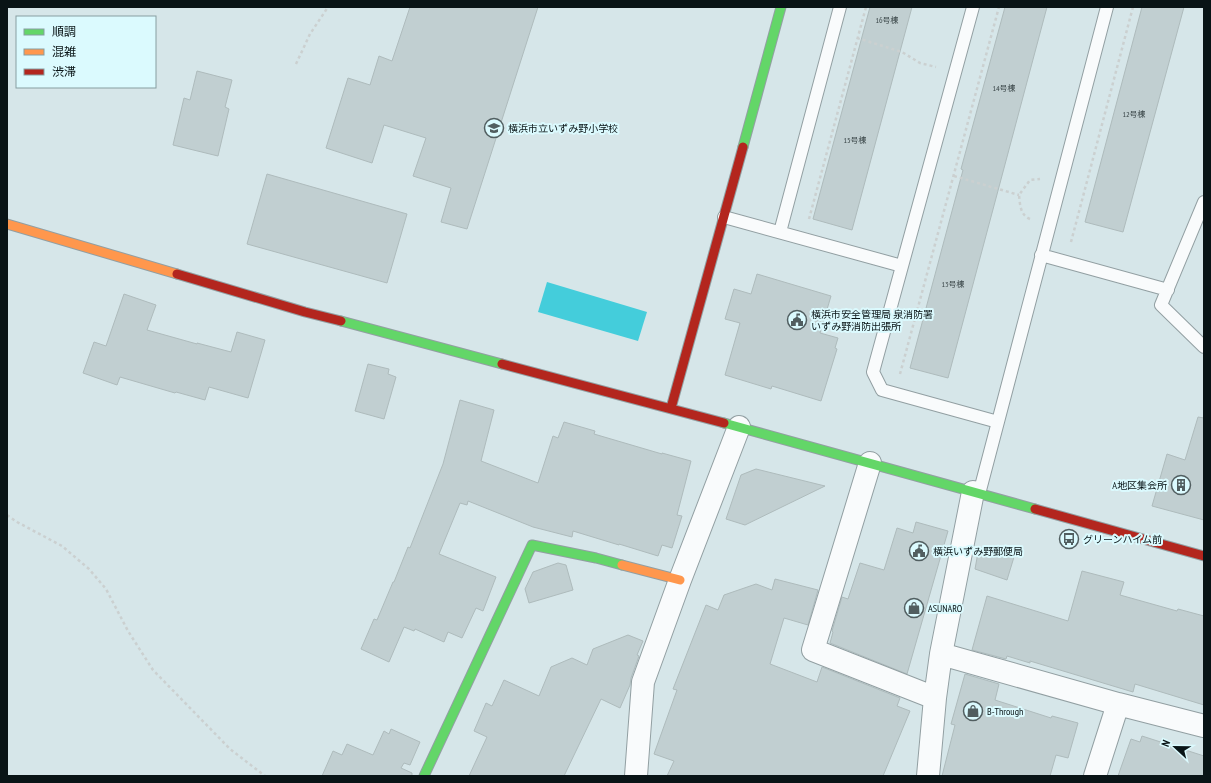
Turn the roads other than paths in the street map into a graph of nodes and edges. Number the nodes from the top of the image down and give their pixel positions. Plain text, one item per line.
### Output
1 (781, 7) edge
2 (840, 7) edge
3 (973, 7) edge
4 (1107, 7) edge
5 (1204, 202) edge
6 (724, 217) junction
7 (7, 224) edge
8 (780, 232) junction
9 (1041, 255) junction
10 (902, 266) junction
11 (1168, 290) junction
12 (1204, 347) edge
13 (671, 408) junction
14 (998, 422) junction
15 (739, 427) junction
16 (870, 463) junction
17 (976, 493) junction
18 (1204, 556) edge
19 (680, 580) junction
20 (941, 654) junction
21 (935, 698) junction
22 (1118, 704) junction
23 (1204, 726) edge
24 (424, 776) edge
25 (636, 776) edge
26 (928, 776) edge
27 (1095, 776) edge

1 - 6 street
2 - 8 lane
3 - 10 lane
4 - 9 lane
5 - 11 lane
6 - 8 lane
6 - 13 street
7 - 13 street
8 - 10 lane
9 - 11 lane
9 - 14 lane
10 - 14 lane
11 - 12 lane
13 - 15 street
14 - 17 lane
15 - 16 street
15 - 19 street
16 - 17 street
16 - 21 street
17 - 18 street
17 - 20 street
19 - 24 street
19 - 25 street
20 - 21 street
20 - 22 street
21 - 26 street
22 - 23 street
22 - 27 street

